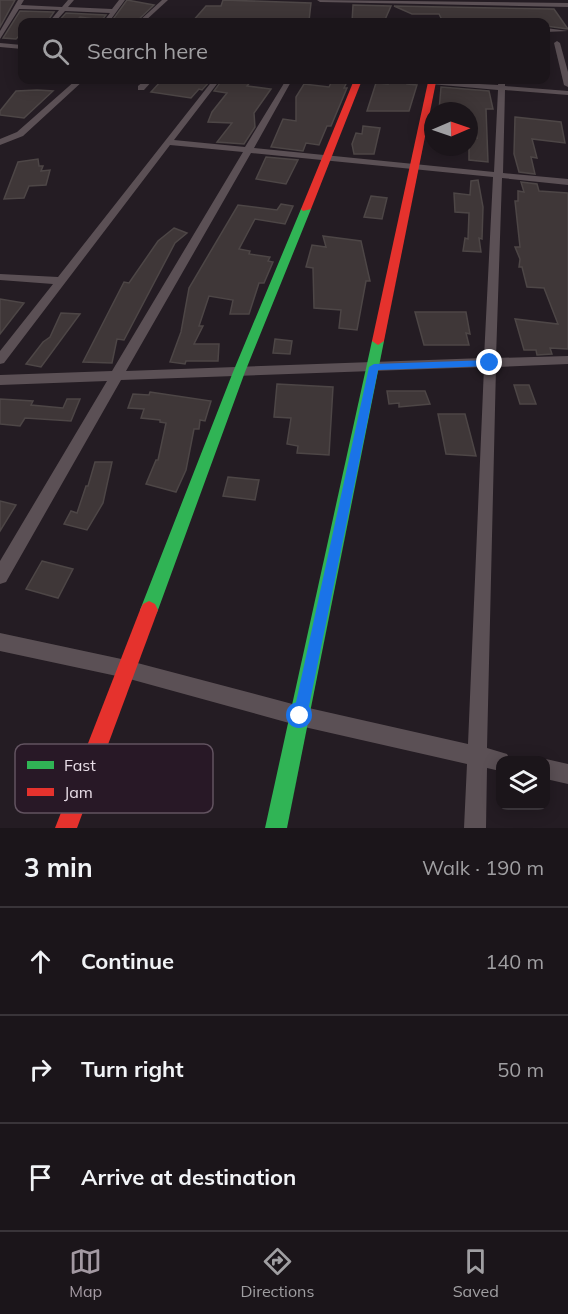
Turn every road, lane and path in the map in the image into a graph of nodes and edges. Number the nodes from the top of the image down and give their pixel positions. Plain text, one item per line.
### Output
1 (21, 0) edge
2 (71, 0) edge
3 (122, 0) edge
4 (165, 0) edge
5 (320, 0) edge
6 (568, 5) edge
7 (16, 7) junction
8 (63, 9) junction
9 (114, 11) junction
10 (55, 18) edge
11 (109, 18) edge
12 (145, 18) edge
13 (550, 30) edge
14 (565, 31) dead end
15 (0, 37) edge
16 (557, 44) dead end
17 (0, 45) edge
18 (18, 46) edge
19 (76, 84) edge
20 (144, 84) edge
21 (213, 84) edge
22 (287, 84) edge
23 (356, 84) edge
24 (432, 84) edge
25 (501, 84) edge
26 (568, 85) edge
27 (141, 88) dead end
28 (568, 93) edge
29 (0, 142) edge
30 (168, 142) junction
31 (248, 151) junction
32 (325, 159) junction
33 (414, 168) junction
34 (498, 174) junction
35 (568, 182) edge
36 (0, 277) edge
37 (61, 281) junction
38 (0, 360) edge
39 (568, 360) edge
40 (490, 363) junction
41 (374, 367) junction
42 (239, 372) junction
43 (117, 376) junction
44 (0, 380) edge
45 (0, 576) edge
46 (0, 642) edge
47 (126, 669) junction
48 (300, 716) junction
49 (98, 744) edge
50 (477, 756) junction
51 (496, 760) edge
52 (550, 770) edge
53 (568, 774) edge
54 (72, 813) edge
55 (66, 828) edge
56 (276, 828) edge
57 (475, 828) edge

1 - 7 street
2 - 8 street
3 - 9 street
4 - 12 street
5 - 6 street
7 - 8 street
7 - 15 street
8 - 9 street
8 - 10 street
9 - 11 street
13 - 14 street
16 - 26 street
17 - 18 street
19 - 29 street
20 - 27 street
21 - 30 street
22 - 31 street
23 - 32 street
24 - 33 street
25 - 28 street
25 - 34 street
30 - 31 street
30 - 37 street
31 - 32 street
31 - 43 street
32 - 33 street
32 - 42 street
33 - 34 street
33 - 41 street
34 - 35 street
34 - 40 street
36 - 37 street
37 - 38 street
39 - 40 street
40 - 41 street
40 - 50 street
41 - 42 street
41 - 48 street
42 - 43 street
42 - 47 street
43 - 44 street
43 - 45 street
46 - 47 street
47 - 48 street
47 - 49 street
48 - 50 street
48 - 56 street
50 - 51 street
50 - 57 street
52 - 53 street
54 - 55 street

